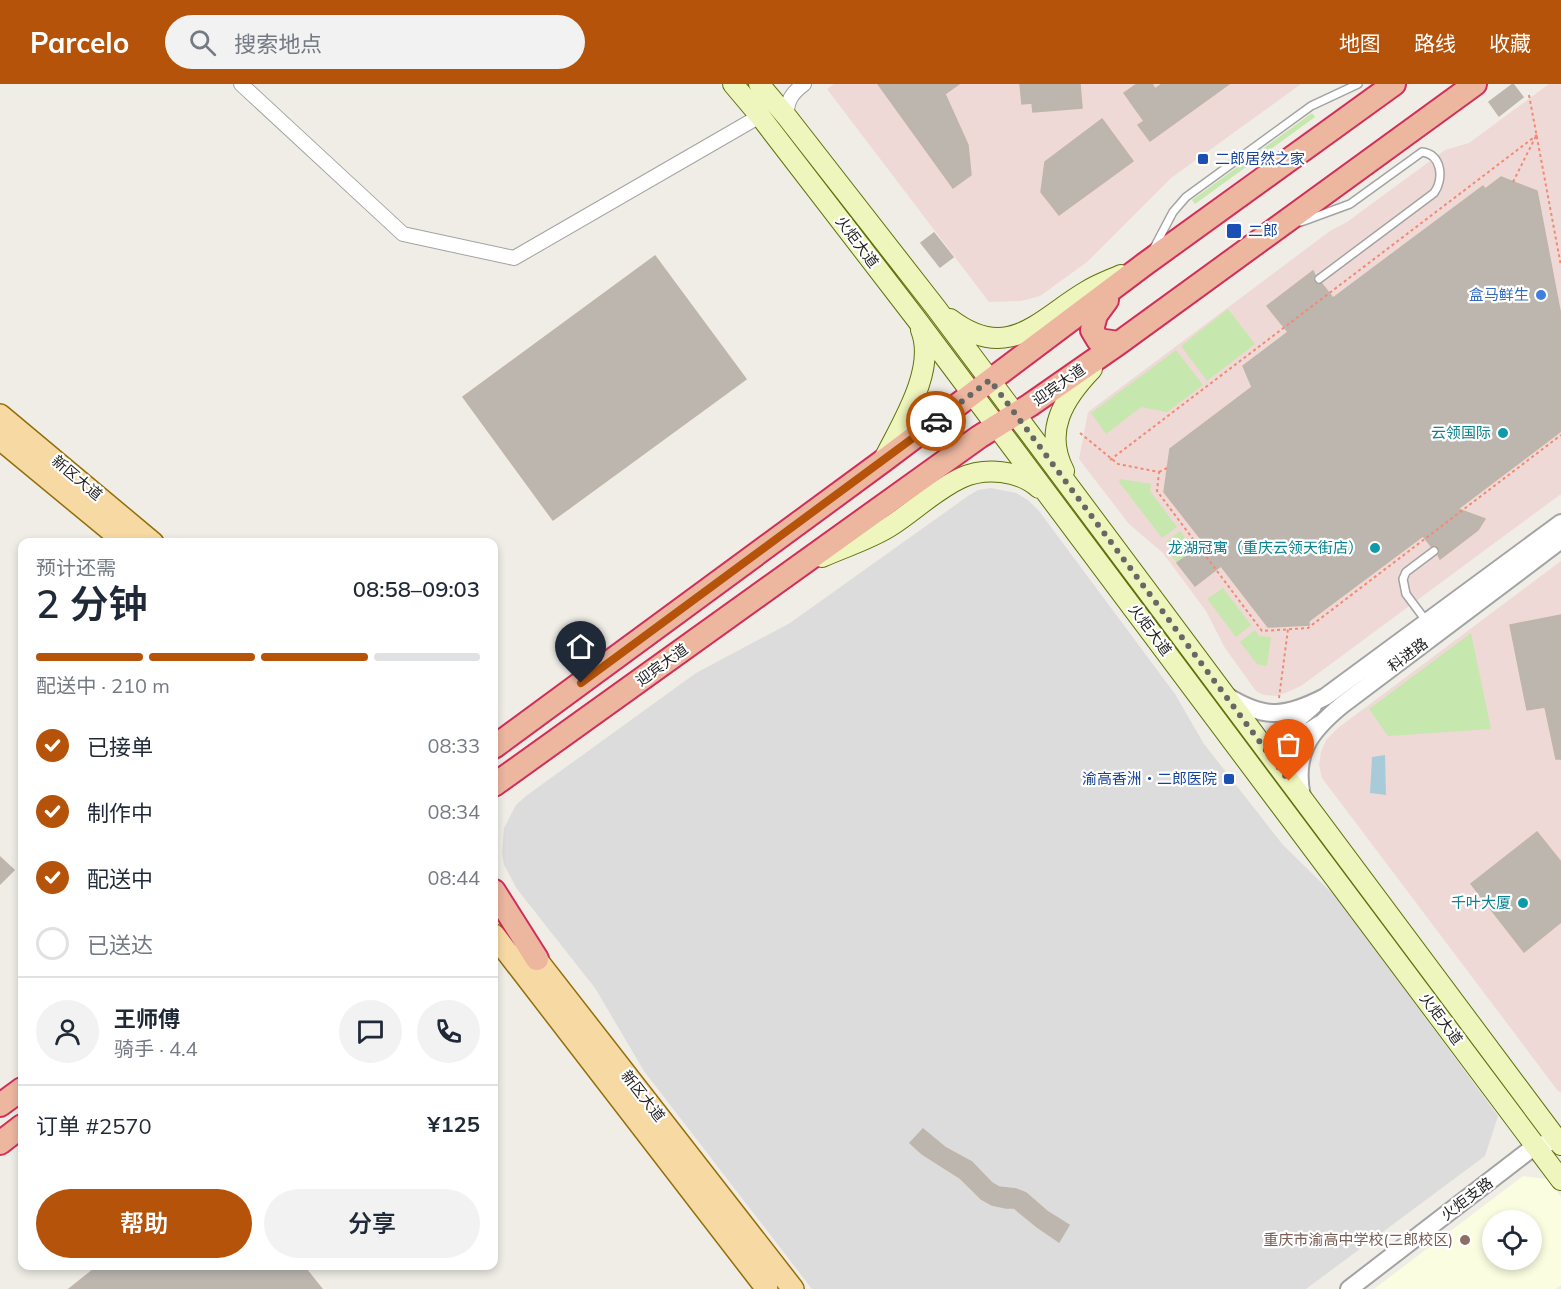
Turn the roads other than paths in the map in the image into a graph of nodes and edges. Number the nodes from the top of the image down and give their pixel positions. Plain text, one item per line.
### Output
1 (241, 84) edge
2 (734, 84) edge
3 (759, 84) edge
4 (804, 84) edge
5 (1358, 84) edge
6 (1394, 84) edge
7 (1475, 84) edge
8 (760, 116) junction
9 (787, 117) junction
10 (1273, 232) junction
11 (1145, 264) junction
12 (1319, 279) dead end
13 (1117, 286) junction
14 (936, 308) junction
15 (917, 320) junction
16 (1119, 343) junction
17 (990, 380) junction
18 (972, 394) junction
19 (1015, 414) junction
20 (0, 415) edge
21 (996, 427) junction
22 (0, 440) edge
23 (883, 461) junction
24 (1080, 502) junction
25 (1057, 506) junction
26 (1561, 523) edge
27 (120, 538) edge
28 (147, 538) edge
29 (1561, 540) edge
30 (1434, 551) dead end
31 (802, 564) junction
32 (1427, 622) junction
33 (1223, 694) junction
34 (1325, 697) junction
35 (1325, 720) junction
36 (524, 725) junction
37 (498, 734) edge
38 (498, 744) edge
39 (515, 770) junction
40 (498, 782) edge
41 (498, 793) edge
42 (1302, 798) junction
43 (498, 897) edge
44 (498, 908) edge
45 (498, 940) edge
46 (537, 959) junction
47 (18, 1092) edge
48 (0, 1105) edge
49 (18, 1129) edge
50 (1560, 1142) edge
51 (0, 1143) edge
52 (1535, 1146) junction
53 (1561, 1180) edge
54 (766, 1289) edge
55 (793, 1289) edge
56 (1349, 1289) edge

1 - 8 street
2 - 8 main road, 火炬大道
3 - 9 main road, 火炬大道
4 - 9 street
5 - 11 lane
6 - 11 highway
7 - 10 highway, 迎宾大道
8 - 15 main road, 火炬大道
9 - 14 main road, 火炬大道
10 - 12 lane
10 - 16 highway, 迎宾大道
11 - 13 highway
11 - 14 main road
13 - 16 highway
13 - 17 highway
14 - 17 main road, 火炬大道
15 - 18 main road, 火炬大道
15 - 23 main road
16 - 19 highway, 迎宾大道
16 - 24 main road
17 - 18 highway
17 - 19 main road, 火炬大道
18 - 21 main road, 火炬大道
18 - 23 highway
19 - 21 highway, 迎宾大道
19 - 24 main road, 火炬大道
20 - 28 main road, 新区大道
21 - 25 main road, 火炬大道
21 - 31 highway, 迎宾大道
22 - 27 main road, 新区大道
23 - 31 highway
23 - 36 highway
24 - 33 main road, 火炬大道
25 - 31 main road
25 - 52 main road, 火炬大道
26 - 32 street
29 - 35 street, 科进路
30 - 32 lane
31 - 39 highway, 迎宾大道
32 - 34 street
33 - 34 street
33 - 42 main road, 火炬大道
34 - 35 street
35 - 42 street, 科进路
36 - 37 highway
36 - 38 highway
39 - 40 highway, 迎宾大道
39 - 41 highway
42 - 50 main road, 火炬大道
43 - 46 highway
44 - 46 main road, 新区大道
45 - 54 main road, 新区大道
46 - 55 main road, 新区大道
47 - 48 highway
49 - 51 highway
50 - 52 street, 火炬支路
52 - 53 main road, 火炬大道
52 - 56 street, 火炬支路

